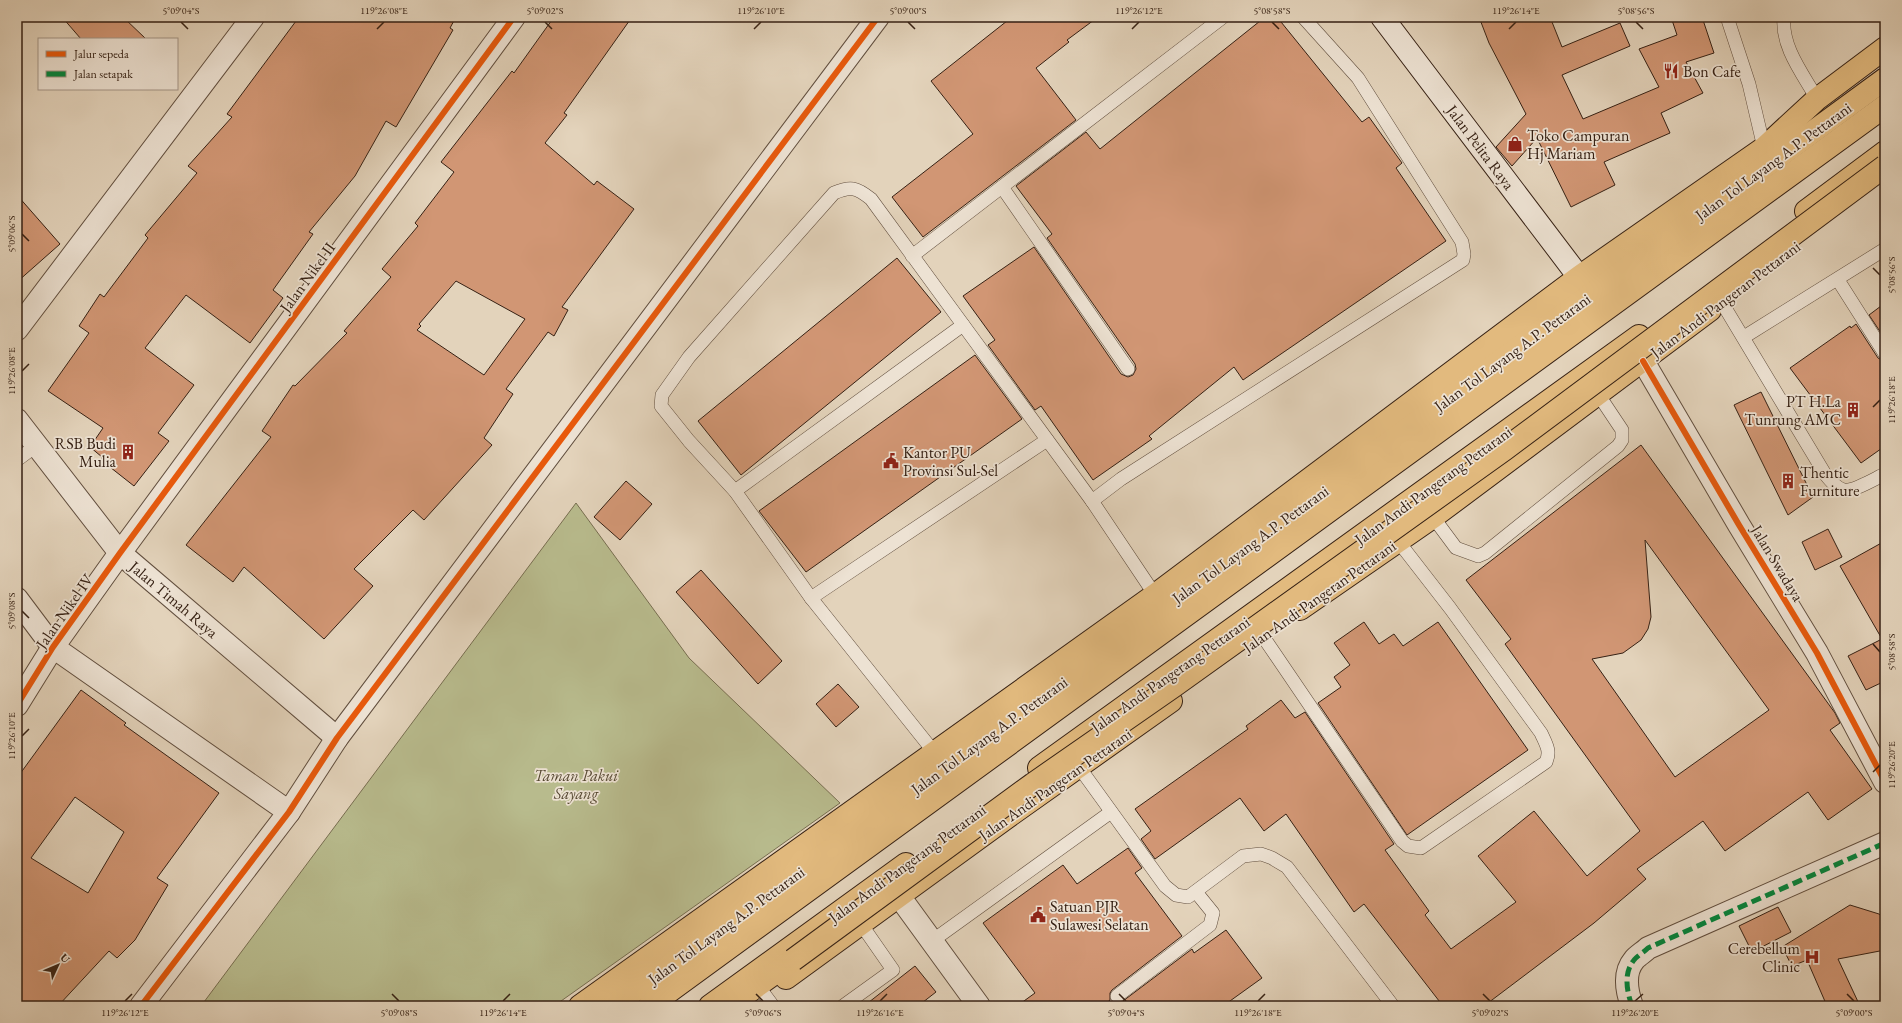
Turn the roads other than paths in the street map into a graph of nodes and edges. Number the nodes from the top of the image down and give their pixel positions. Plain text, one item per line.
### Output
1 (253, 17) edge
2 (514, 17) edge
3 (878, 17) edge
4 (1223, 17) edge
5 (1303, 17) edge
6 (1382, 17) edge
7 (1727, 17) edge
8 (1784, 17) edge
9 (1885, 48) edge
10 (1885, 79) edge
11 (1817, 99) junction
12 (1885, 106) edge
13 (1764, 148) junction
14 (1885, 152) edge
15 (1885, 166) edge
16 (1885, 178) edge
17 (1002, 187) junction
18 (1885, 249) edge
19 (912, 256) junction
20 (1579, 277) junction
21 (1838, 280) junction
22 (1721, 301) junction
23 (963, 325) junction
24 (17, 329) edge
25 (1744, 337) junction
26 (1630, 343) joint
27 (1885, 354) edge
28 (1643, 361) junction
29 (1128, 370) dead end
30 (1624, 374) junction
31 (1575, 382) junction
32 (1598, 394) junction
33 (17, 420) edge
34 (1047, 440) junction
35 (37, 445) junction
36 (17, 460) edge
37 (1885, 474) edge
38 (734, 492) junction
39 (1092, 501) junction
40 (1433, 517) junction
41 (1398, 541) junction
42 (120, 553) junction
43 (1155, 595) junction
44 (811, 598) junction
45 (17, 599) edge
46 (1262, 635) junction
47 (53, 647) junction
48 (17, 705) edge
49 (337, 738) junction
50 (934, 752) junction
51 (1079, 767) junction
52 (1885, 782) edge
53 (288, 812) junction
54 (1111, 812) junction
55 (1885, 843) edge
56 (1196, 892) junction
57 (899, 896) junction
58 (861, 924) junction
59 (932, 941) junction
60 (1116, 996) dead end
61 (768, 1000) edge
62 (141, 1006) edge
63 (580, 1006) edge
64 (613, 1006) edge
65 (648, 1006) edge
66 (710, 1006) edge
67 (729, 1006) edge
68 (746, 1006) edge
69 (842, 1006) edge
70 (979, 1006) edge
71 (1394, 1006) edge
72 (1632, 1006) edge

1 - 24 street
2 - 42 street, Jalan Nikel II
3 - 49 street
4 - 17 lane
5 - 39 lane
6 - 20 street, Jalan Pelita Raya
7 - 13 lane
8 - 11 lane
9 - 11 main road
10 - 64 main road, Jalan Tol Layang A.P. Pettarani
11 - 13 main road
12 - 65 main road, Jalan Tol Layang A.P. Pettarani
13 - 20 main road
14 - 26 main road, Jalan Andi Pangeran Pettarani
15 - 67 main road, bridge
16 - 22 main road, Jalan Andi Pangeran Pettarani
17 - 19 lane
17 - 29 lane
18 - 21 lane
19 - 23 lane
19 - 38 lane
20 - 43 main road
21 - 25 lane
21 - 27 lane
22 - 25 lane
22 - 28 main road, Jalan Andi Pangeran Pettarani
23 - 34 lane
23 - 38 lane
25 - 37 lane
26 - 31 main road, Jalan Andi Pangerang Pettarani
28 - 30 main road, Jalan Andi Pangeran Pettarani
28 - 52 street, Jalan Swadaya
30 - 31 main road
30 - 32 main road, Jalan Andi Pangeran Pettarani
31 - 66 main road, Jalan Andi Pangerang Pettarani
32 - 40 main road, Jalan Andi Pangeran Pettarani
32 - 40 lane
33 - 35 street, Jalan Timah Raya
34 - 39 lane
34 - 44 lane
35 - 36 lane
35 - 42 street, Jalan Timah Raya
38 - 44 lane
39 - 43 lane
40 - 41 main road, Jalan Andi Pangeran Pettarani
41 - 46 main road, Jalan Andi Pangeran Pettarani
41 - 46 lane
42 - 47 street, Jalan Nikel IV
42 - 49 street, Jalan Timah Raya
43 - 50 main road
44 - 50 lane
45 - 47 street
46 - 51 main road, Jalan Andi Pangeran Pettarani
47 - 48 street, Jalan Nikel IV
47 - 53 street
49 - 53 street
50 - 63 main road
51 - 54 lane
51 - 57 main road, Jalan Andi Pangeran Pettarani
53 - 62 street
54 - 56 lane
54 - 59 lane
55 - 72 street
56 - 60 lane
56 - 71 lane
57 - 58 main road, Jalan Andi Pangeran Pettarani
57 - 59 street
58 - 61 main road, Jalan Andi Pangeran Pettarani
58 - 69 lane
59 - 70 street
61 - 68 main road, Jalan Andi Pangeran Pettarani

